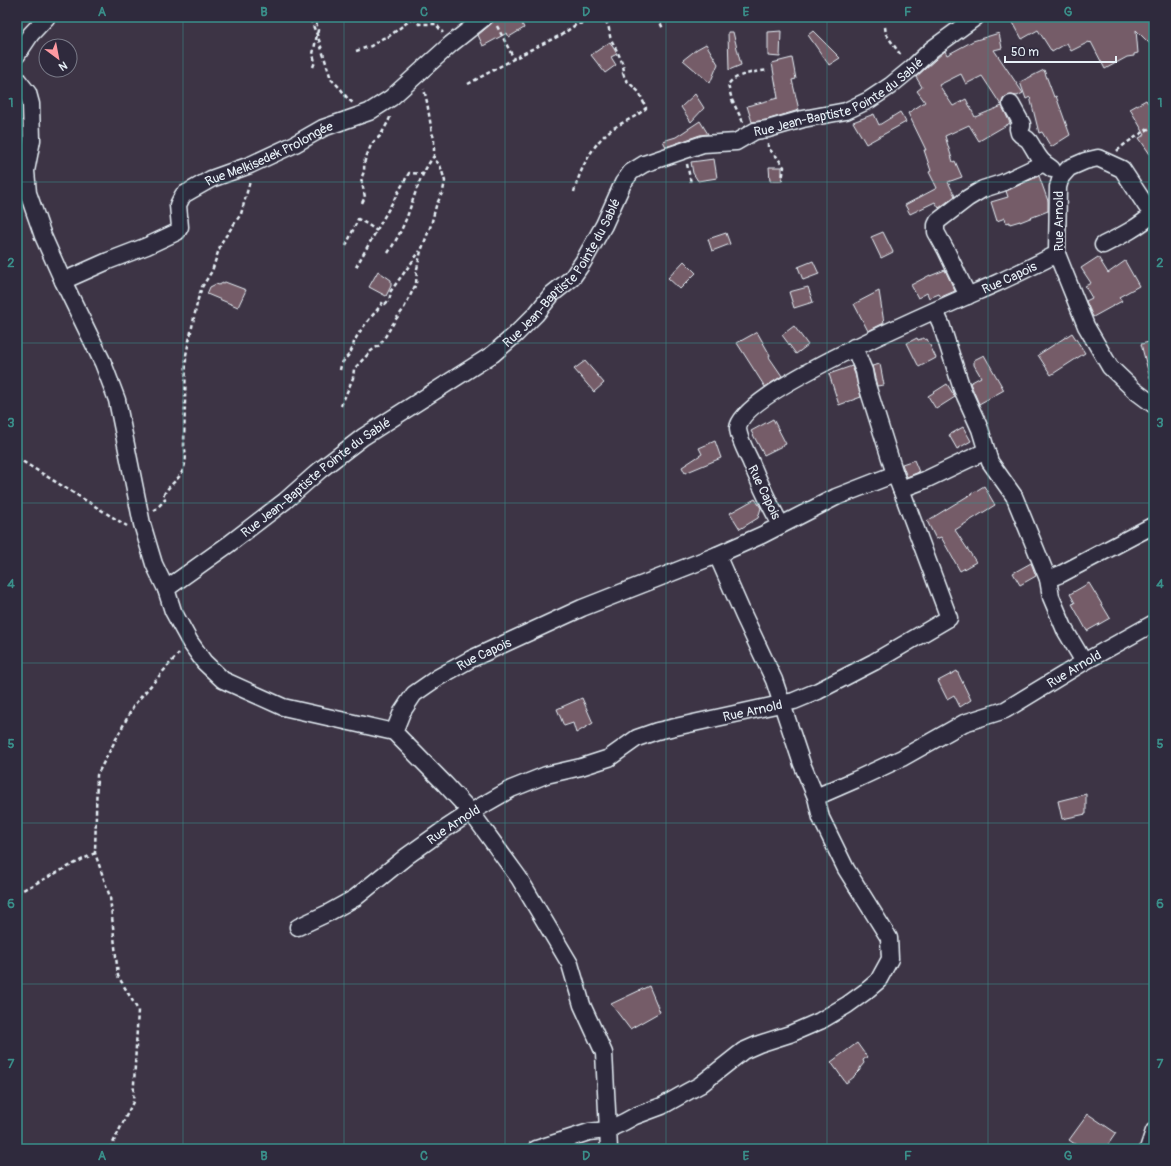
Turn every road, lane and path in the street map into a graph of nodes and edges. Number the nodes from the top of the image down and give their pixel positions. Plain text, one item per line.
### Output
1 (47, 17) edge
2 (304, 17) edge
3 (315, 17) edge
4 (413, 17) edge
5 (595, 17) edge
6 (605, 17) edge
7 (658, 17) edge
8 (976, 17) edge
9 (490, 20) edge
10 (885, 26) dead end
11 (663, 29) dead end
12 (317, 34) junction
13 (455, 40) junction
14 (897, 50) dead end
15 (356, 51) dead end
16 (17, 55) edge
17 (514, 59) junction
18 (313, 67) dead end
19 (768, 70) dead end
20 (421, 71) junction
21 (17, 79) edge
22 (468, 84) dead end
23 (388, 100) junction
24 (1011, 104) dead end
25 (365, 113) junction
26 (1154, 125) edge
27 (768, 129) junction
28 (736, 142) junction
29 (434, 156) junction
30 (1106, 162) junction
31 (1044, 163) junction
32 (250, 165) junction
33 (423, 174) junction
34 (1061, 177) junction
35 (690, 179) dead end
36 (782, 181) dead end
37 (691, 183) dead end
38 (574, 192) dead end
39 (362, 203) dead end
40 (1154, 213) edge
41 (377, 231) junction
42 (1103, 245) dead end
43 (346, 246) dead end
44 (421, 251) junction
45 (388, 253) dead end
46 (1057, 254) junction
47 (356, 267) dead end
48 (63, 281) junction
49 (968, 296) junction
50 (935, 311) junction
51 (854, 347) junction
52 (340, 370) dead end
53 (1154, 405) edge
54 (341, 406) dead end
55 (986, 451) junction
56 (17, 458) edge
57 (895, 474) junction
58 (902, 489) junction
59 (781, 525) junction
60 (1154, 525) edge
61 (144, 531) junction
62 (717, 555) junction
63 (1048, 579) junction
64 (166, 589) junction
65 (1154, 623) edge
66 (190, 642) junction
67 (1084, 662) junction
68 (782, 703) junction
69 (394, 732) junction
70 (816, 797) junction
71 (471, 812) junction
72 (95, 853) junction
73 (17, 893) edge
74 (298, 927) dead end
75 (607, 1130) junction
76 (1154, 1131) edge
77 (1149, 1148) edge
78 (110, 1149) edge
79 (536, 1149) edge
80 (609, 1149) edge

1 - 16 street
2 - 12 path
3 - 12 path
4 - 13 path
4 - 15 path
5 - 17 path
6 - 38 path
7 - 11 path
8 - 27 street, Rue Jean-Baptiste Pointe du Sablé
9 - 13 street, Rue Melkisedek Prolongée
9 - 17 path
10 - 14 path
12 - 18 path
12 - 25 path
13 - 20 street, Rue Melkisedek Prolongée
17 - 22 path
19 - 28 path
20 - 23 street, Rue Melkisedek Prolongée
20 - 29 path
21 - 48 street
23 - 25 street, Rue Melkisedek Prolongée
23 - 39 path
24 - 31 street
25 - 32 street, Rue Melkisedek Prolongée
26 - 30 path
27 - 28 street, Rue Jean-Baptiste Pointe du Sablé
27 - 36 path
28 - 64 street, Rue Jean-Baptiste Pointe du Sablé
29 - 33 path
29 - 44 path
30 - 34 street, Rue Arnold
30 - 40 street, Rue Arnold
31 - 34 street
31 - 49 street
32 - 48 street, Rue Melkisedek Prolongée
32 - 61 path
33 - 41 path
33 - 45 path
34 - 46 street, Rue Arnold
35 - 37 path
40 - 42 street
41 - 43 path
41 - 47 path
44 - 52 path
44 - 54 path
46 - 49 street, Rue Capois
46 - 53 street, Rue Arnold
48 - 61 street
49 - 50 street, Rue Capois
50 - 51 street, Rue Capois
50 - 55 street
51 - 57 street
51 - 59 street, Rue Capois
55 - 58 street
55 - 63 street
56 - 61 path
57 - 58 street
57 - 59 street
58 - 68 street
59 - 62 street, Rue Capois
60 - 63 street
61 - 64 street
62 - 68 street
62 - 69 street, Rue Capois
63 - 67 street
64 - 66 street
65 - 67 street, Rue Arnold
66 - 69 street
66 - 72 path
67 - 70 street, Rue Arnold
68 - 70 street, Rue Arnold
68 - 71 street, Rue Arnold
69 - 71 street
70 - 75 street
71 - 74 street, Rue Arnold
71 - 75 street
72 - 73 path
72 - 78 path
75 - 79 street
75 - 80 street
76 - 77 street

